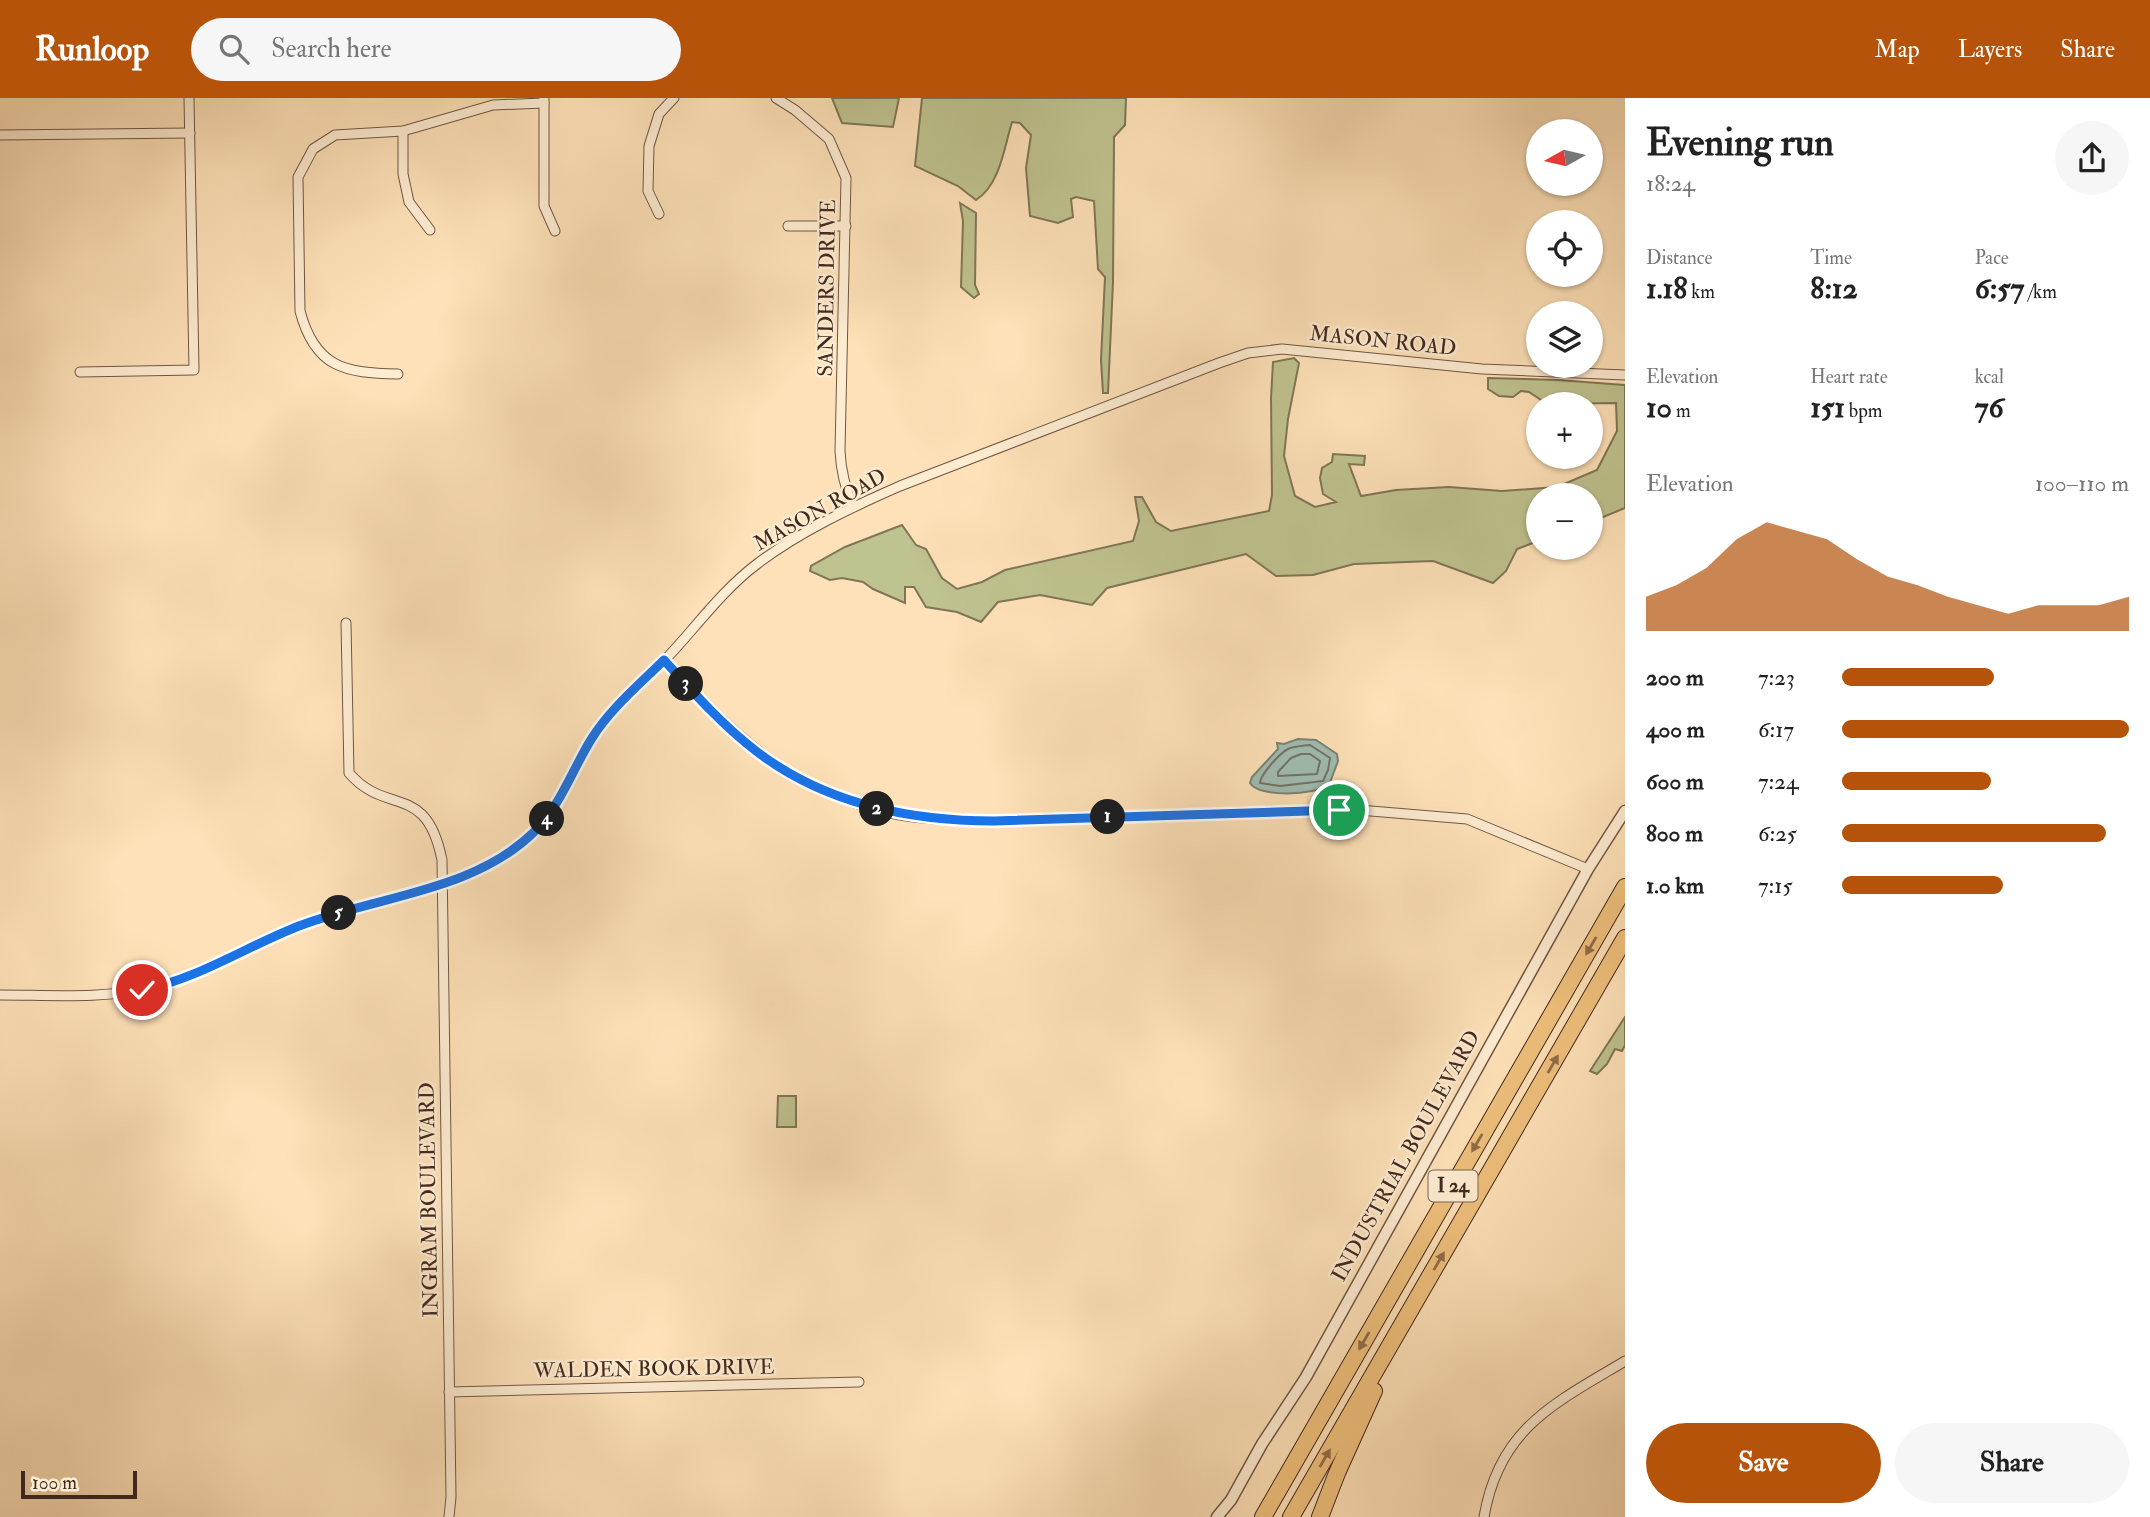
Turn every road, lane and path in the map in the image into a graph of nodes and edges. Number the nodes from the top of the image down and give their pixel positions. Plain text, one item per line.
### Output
1 (189, 98) edge
2 (674, 98) edge
3 (776, 98) edge
4 (544, 100) edge
5 (403, 131) junction
6 (190, 133) junction
7 (0, 135) edge
8 (659, 214) dead end
9 (788, 226) dead end
10 (846, 226) junction
11 (430, 230) dead end
12 (555, 231) dead end
13 (80, 372) dead end
14 (398, 374) dead end
15 (1625, 374) edge
16 (853, 507) junction
17 (346, 623) dead end
18 (664, 660) junction
19 (1625, 811) edge
20 (1588, 869) junction
21 (443, 883) junction
22 (1625, 887) edge
23 (1625, 938) edge
24 (0, 995) edge
25 (1414, 1305) junction
26 (1625, 1361) edge
27 (859, 1382) dead end
28 (449, 1392) junction
29 (1281, 1485) junction
30 (449, 1517) edge
31 (1217, 1517) edge
32 (1256, 1517) edge
33 (1263, 1517) edge
34 (1291, 1517) edge
35 (1320, 1517) edge
36 (1484, 1517) edge

1 - 6 street
2 - 8 street
3 - 10 street, SANDERS DRIVE
4 - 5 street
4 - 12 street
5 - 11 street
5 - 14 street
6 - 7 street
6 - 13 street
9 - 10 street
10 - 16 street, SANDERS DRIVE
15 - 16 street, MASON ROAD
16 - 18 street, MASON ROAD
17 - 21 street, INGRAM BOULEVARD
18 - 20 street
18 - 21 street, MASON ROAD
19 - 20 street, INDUSTRIAL BOULEVARD
20 - 31 street, INDUSTRIAL BOULEVARD
21 - 24 street, MASON ROAD
21 - 28 street, INGRAM BOULEVARD
22 -> 29 highway, I 24
25 -> 23 highway, I 24
34 -> 25 highway, I 24
25 - 35 highway
26 - 36 street
27 - 28 street, WALDEN BOOK DRIVE
28 - 30 street, INGRAM BOULEVARD
29 - 32 highway
29 - 33 highway, I 24

